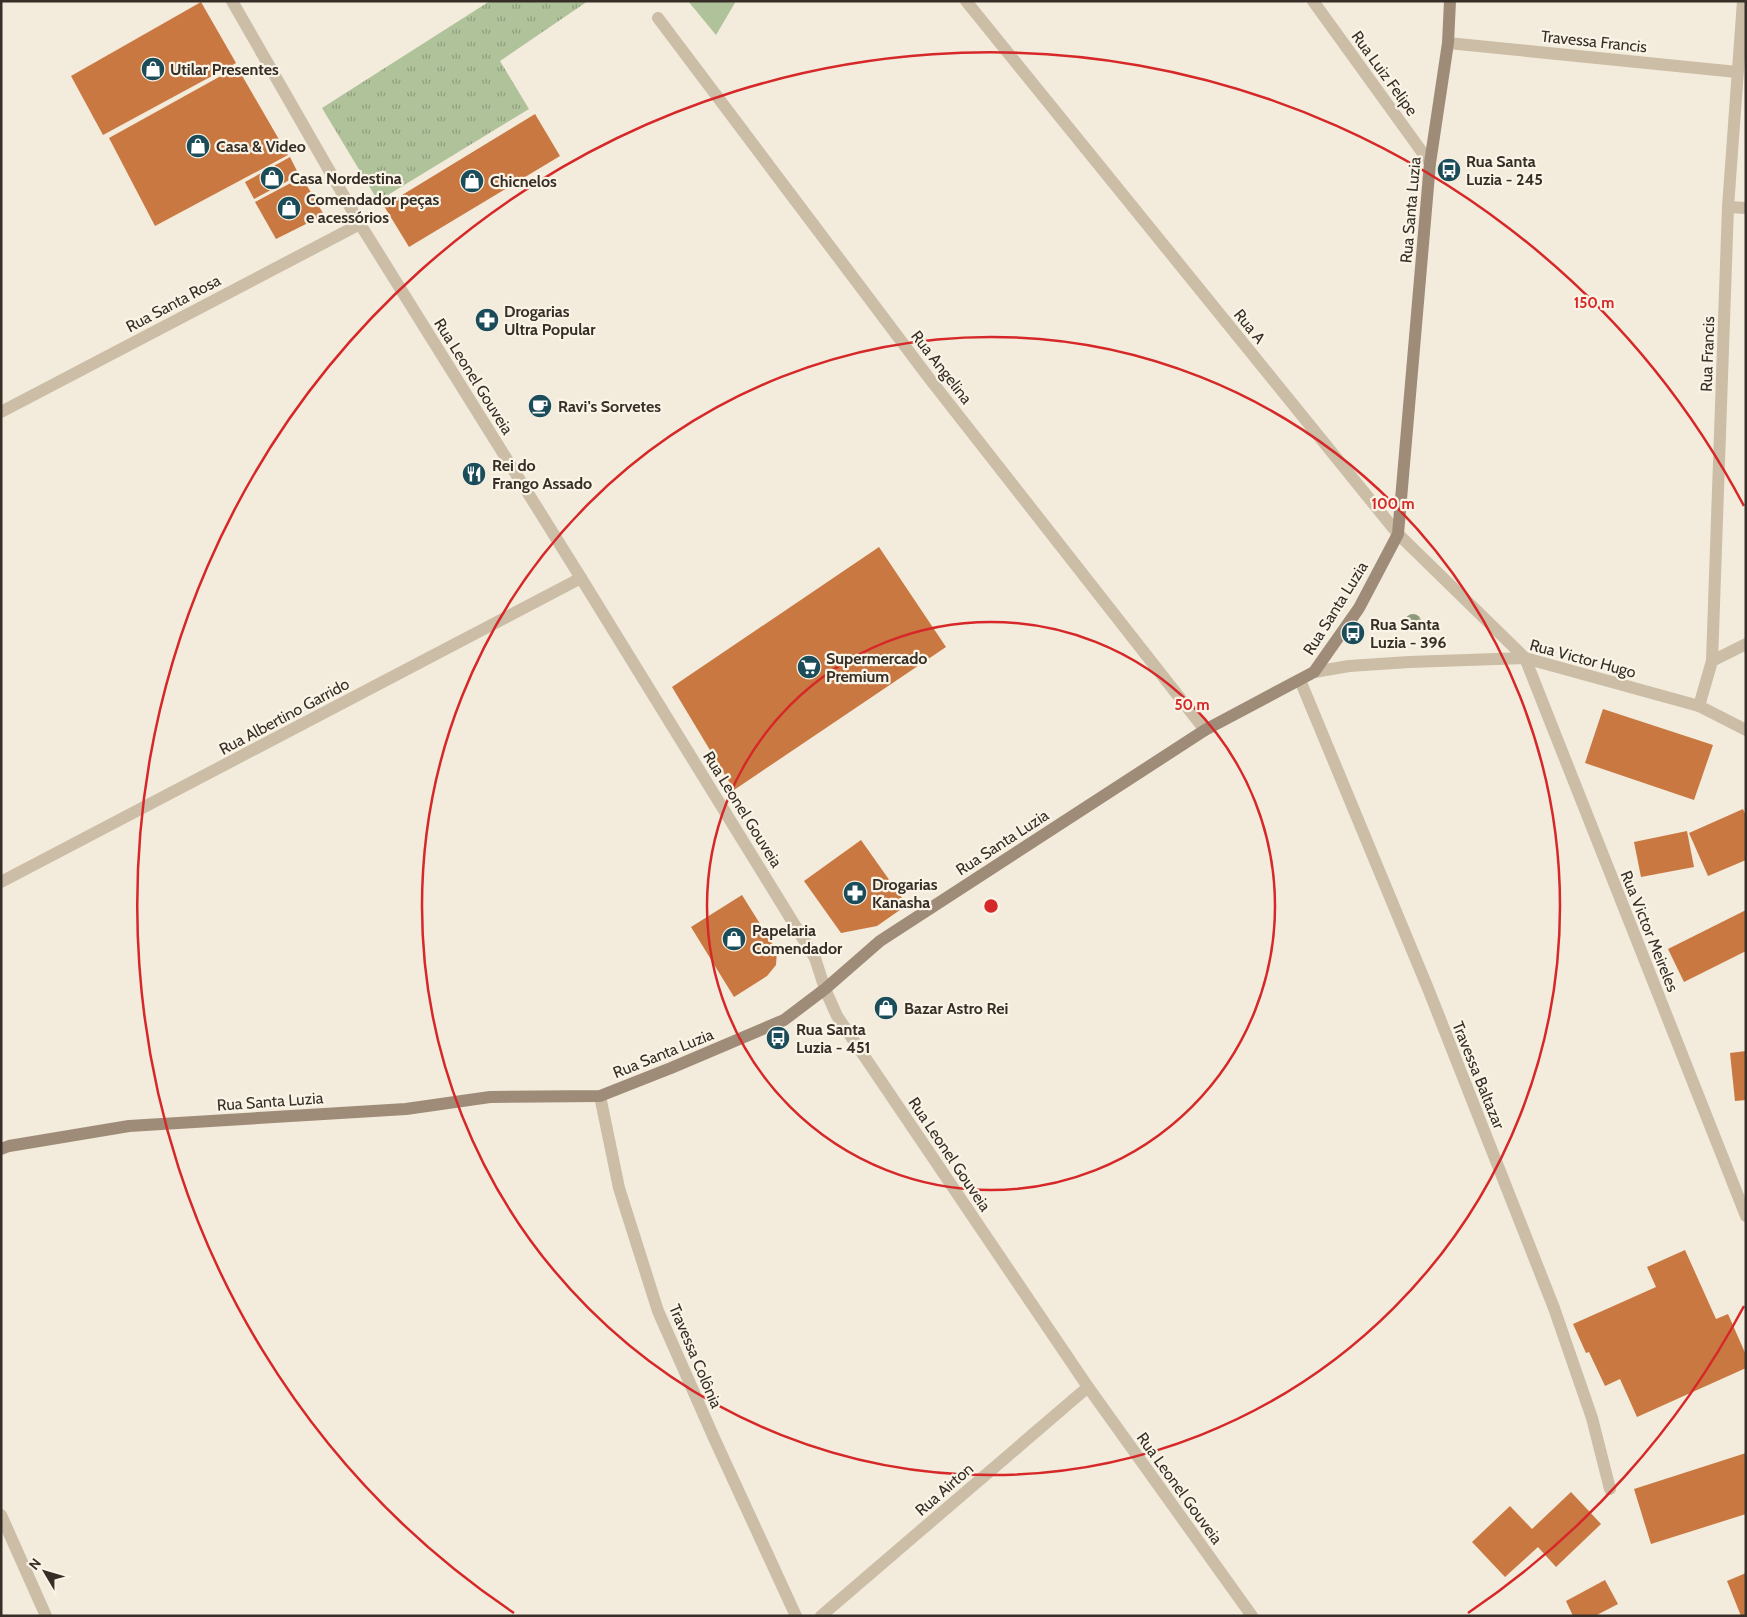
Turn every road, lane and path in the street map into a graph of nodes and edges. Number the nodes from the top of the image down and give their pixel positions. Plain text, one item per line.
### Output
1 (232, 1) edge
2 (966, 1) edge
3 (1313, 1) edge
4 (1450, 1) edge
5 (1743, 1) edge
6 (658, 18) dead end
7 (1448, 43) junction
8 (1737, 72) junction
9 (1430, 163) junction
10 (1728, 207) junction
11 (1746, 208) edge
12 (360, 224) junction
13 (1, 412) edge
14 (1398, 534) junction
15 (581, 578) junction
16 (1746, 644) edge
17 (1525, 658) junction
18 (1712, 661) junction
19 (1314, 672) junction
20 (1300, 680) junction
21 (1699, 706) junction
22 (1205, 730) junction
23 (1746, 730) edge
24 (1, 882) edge
25 (825, 988) junction
26 (600, 1096) junction
27 (1, 1149) edge
28 (1746, 1216) edge
29 (1088, 1387) junction
30 (1610, 1489) dead end
31 (1, 1515) edge
32 (46, 1616) edge
33 (796, 1616) edge
34 (821, 1616) edge
35 (1252, 1616) edge

1 - 12 street, Rua Leonel Gouveia
2 - 14 street, Rua A
3 - 9 street, Rua Luiz Felipe
4 - 7 main road, Rua Santa Luzia
5 - 8 street, Rua Francis
6 - 22 street, Rua Angelina
7 - 8 street, Travessa Francis
7 - 9 main road, Rua Santa Luzia
8 - 10 street, Rua Francis
9 - 14 main road, Rua Santa Luzia
10 - 11 street
10 - 18 street, Rua Francis
12 - 13 street, Rua Santa Rosa
12 - 15 street, Rua Leonel Gouveia
14 - 17 street, Rua A
14 - 19 main road, Rua Santa Luzia
15 - 24 street, Rua Albertino Garrido
15 - 25 street, Rua Leonel Gouveia
16 - 18 street
17 - 19 street, Rua Victor Hugo
17 - 21 street, Rua Victor Hugo
17 - 28 street, Rua Victor Meireles
18 - 21 street, Rua Francis
19 - 20 main road, Rua Santa Luzia
20 - 22 main road, Rua Santa Luzia
20 - 30 street, Travessa Baltazar
21 - 23 street, Rua Victor Hugo
22 - 25 main road, Rua Santa Luzia
25 - 26 main road, Rua Santa Luzia
25 - 29 street, Rua Leonel Gouveia
26 - 27 main road, Rua Santa Luzia
26 - 33 street, Travessa Colônia
29 - 34 street, Rua Airton
29 - 35 street, Rua Leonel Gouveia
31 - 32 street

